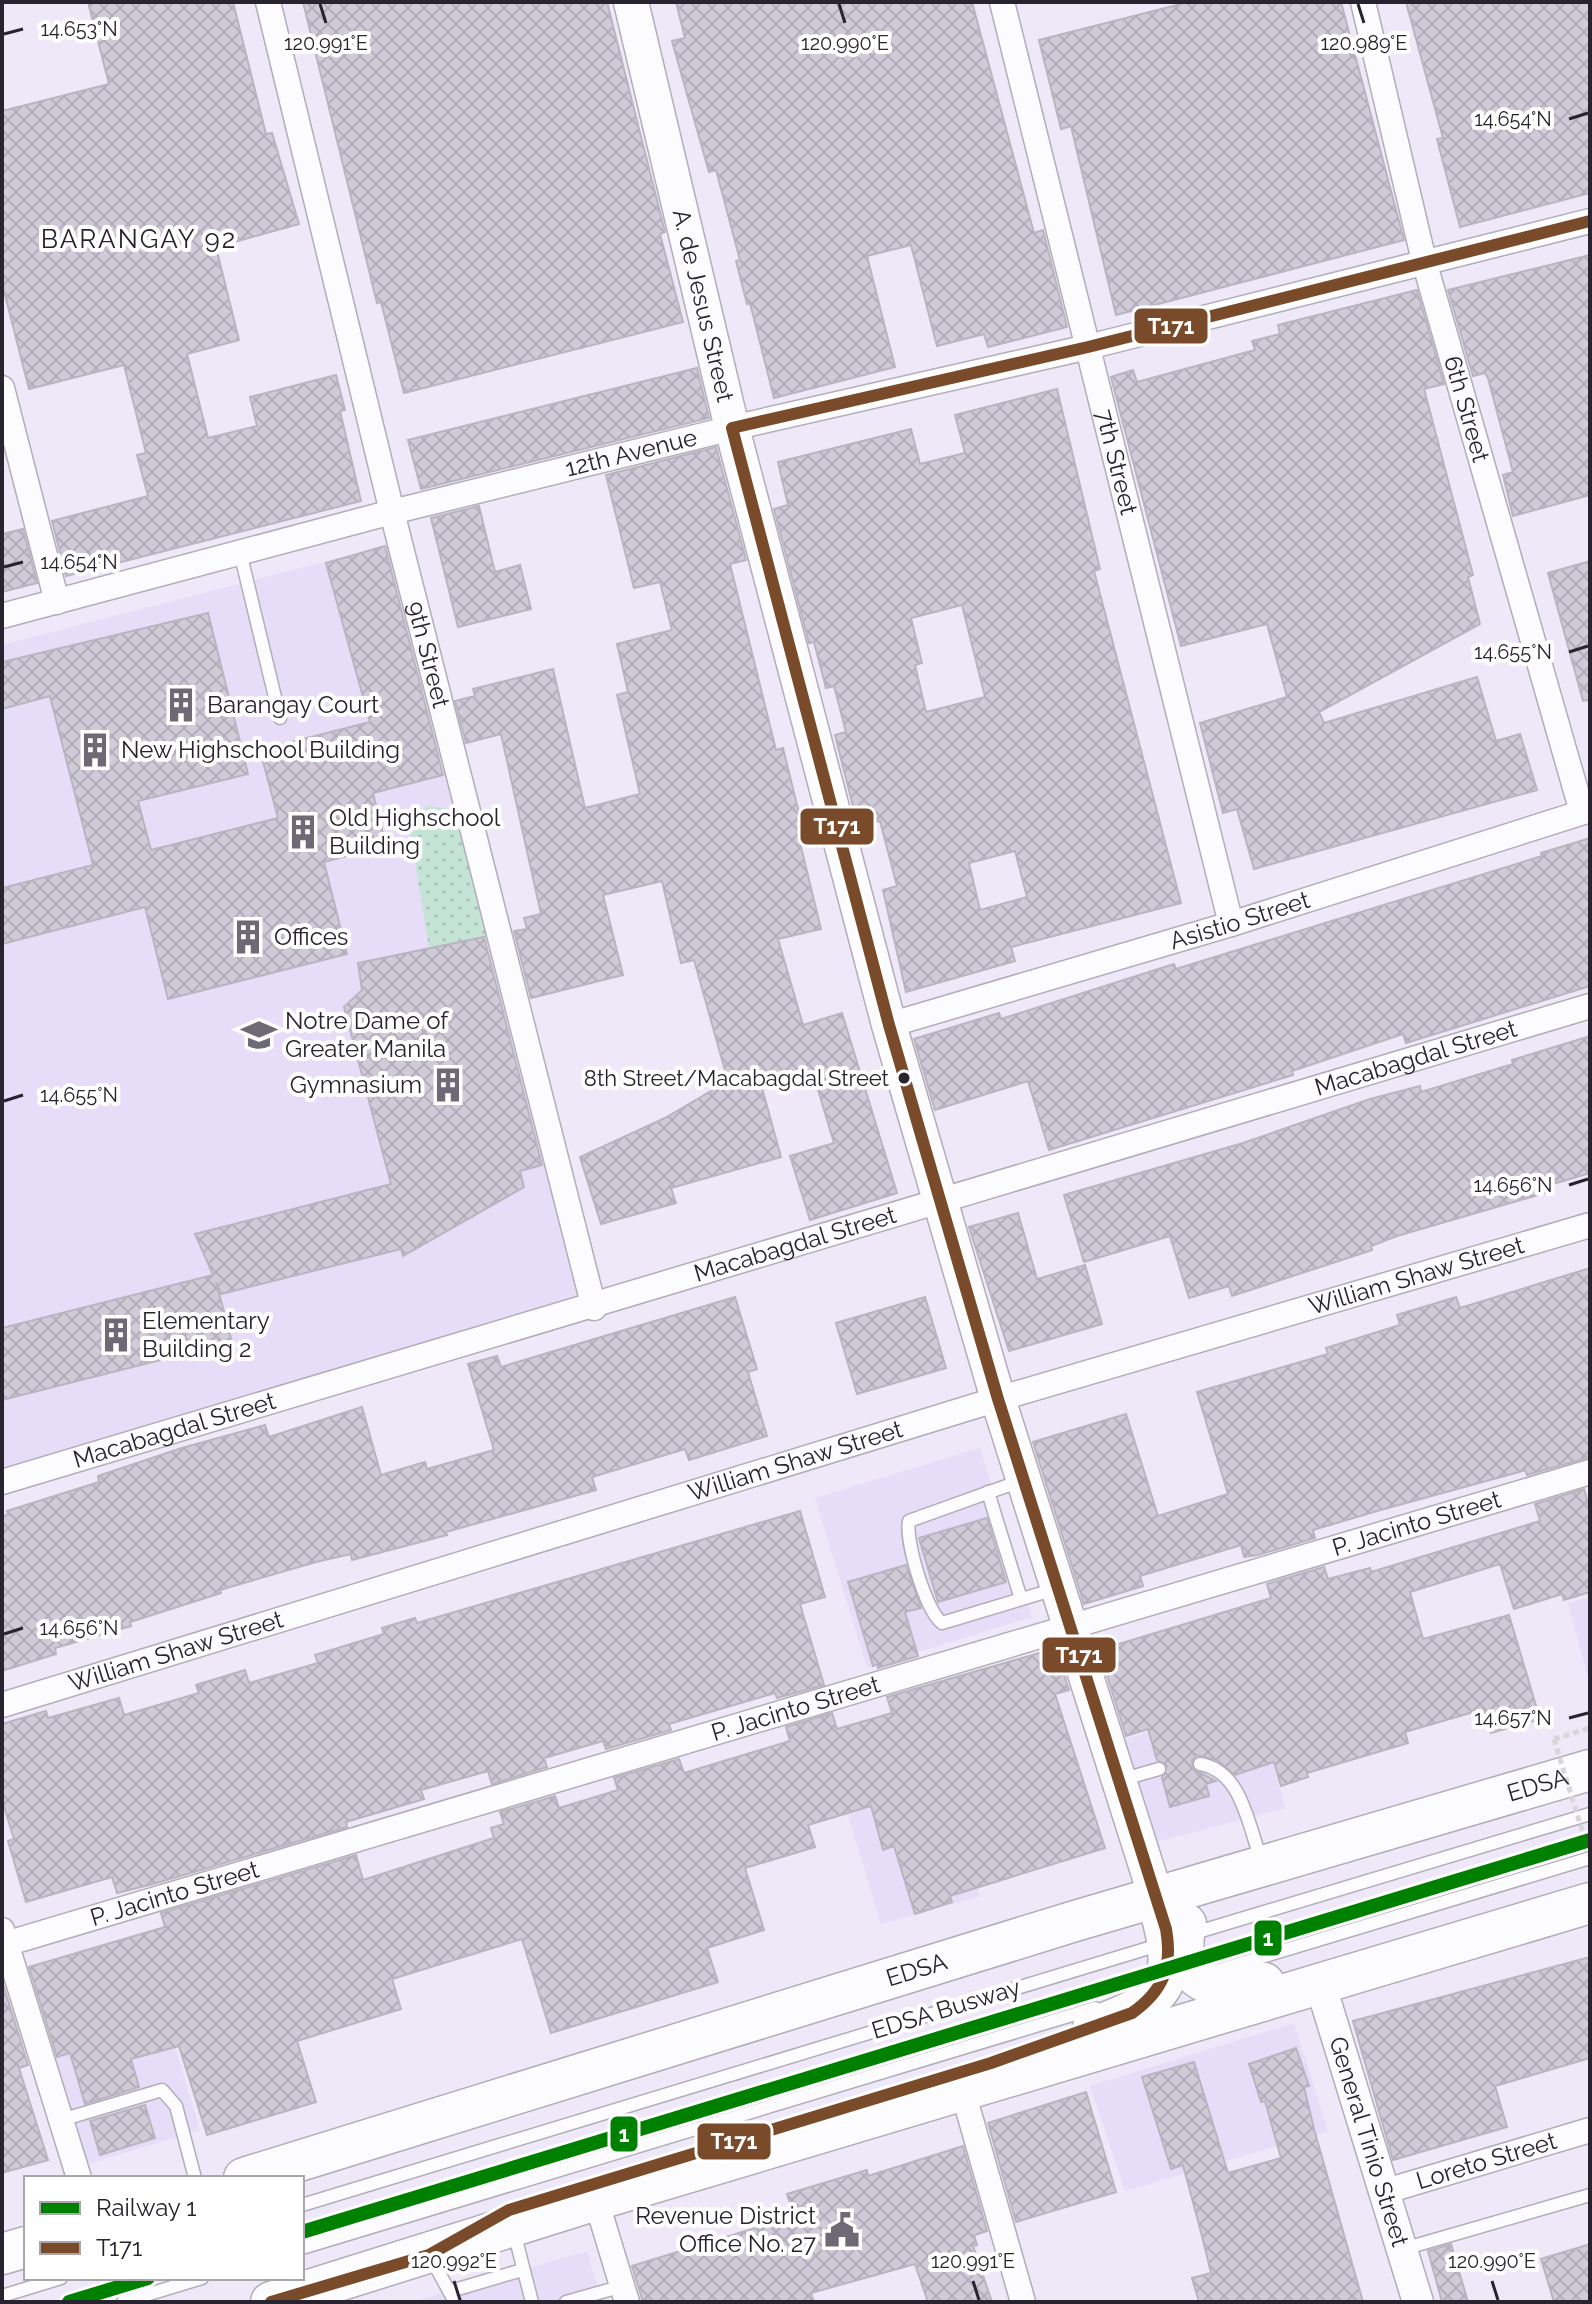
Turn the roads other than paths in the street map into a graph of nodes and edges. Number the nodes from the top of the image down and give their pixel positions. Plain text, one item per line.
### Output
1 (268, 2) edge
2 (631, 2) edge
3 (1002, 2) edge
4 (1363, 2) edge
5 (1590, 221) edge
6 (1424, 261) junction
7 (1088, 347) junction
8 (2, 388) edge
9 (732, 428) junction
10 (392, 512) junction
11 (240, 552) junction
12 (57, 602) junction
13 (2, 616) edge
14 (280, 718) dead end
15 (1586, 811) edge
16 (1231, 924) junction
17 (1590, 1006) edge
18 (889, 1025) junction
19 (942, 1200) junction
20 (1590, 1225) edge
21 (594, 1308) junction
22 (998, 1399) junction
23 (1590, 1472) edge
24 (1024, 1480) junction
25 (2, 1482) edge
26 (988, 1492) junction
27 (1059, 1588) junction
28 (1021, 1599) junction
29 (1070, 1626) junction
30 (2, 1705) edge
31 (1200, 1764) dead end
32 (1159, 1769) dead end
33 (1590, 1770) edge
34 (1119, 1780) junction
35 (1590, 1814) edge
36 (1590, 1857) edge
37 (1263, 1866) junction
38 (1213, 1880) junction
39 (1590, 1880) edge
40 (1156, 1897) junction
41 (1590, 1903) edge
42 (1176, 1939) junction
43 (3, 1940) edge
44 (1178, 1982) junction
45 (1320, 1983) junction
46 (1117, 2001) dead end
47 (1103, 2005) dead end
48 (963, 2092) junction
49 (61, 2120) junction
50 (1590, 2130) edge
51 (78, 2176) edge
52 (194, 2176) edge
53 (250, 2176) edge
54 (1383, 2192) junction
55 (1590, 2195) edge
56 (596, 2200) junction
57 (304, 2204) edge
58 (513, 2228) junction
59 (304, 2247) edge
60 (24, 2248) edge
61 (1403, 2249) junction
62 (2, 2254) edge
63 (429, 2255) junction
64 (522, 2270) junction
65 (54, 2280) edge
66 (195, 2280) edge
67 (625, 2294) edge
68 (2, 2296) edge
69 (453, 2296) edge
70 (123, 2302) edge
71 (271, 2302) edge
72 (532, 2302) edge
73 (566, 2302) edge
74 (1023, 2302) edge
75 (1418, 2302) edge

1 - 10 street, 9th Street
2 - 9 main road, A. de Jesus Street
3 - 7 street, 7th Street
4 - 6 street, 6th Street
5 - 6 street, 12th Avenue
6 - 7 street, 12th Avenue
6 - 15 street, 6th Street
7 - 9 street, 12th Avenue
7 - 16 street, 7th Street
8 - 12 street
9 - 10 street, 12th Avenue
9 - 18 main road, A. de Jesus Street
10 - 11 street, 12th Avenue
10 - 21 street, 9th Street
11 - 12 street, 12th Avenue
11 - 14 lane
12 - 13 street, 12th Avenue
15 - 16 street, Asistio Street
16 - 18 street, Asistio Street
17 - 19 street, Macabagdal Street
18 - 19 main road, A. de Jesus Street
19 - 21 street, Macabagdal Street
19 - 22 main road, A. de Jesus Street
20 - 22 street, William Shaw Street
21 - 25 street, Macabagdal Street
22 - 24 main road, A. de Jesus Street
22 - 30 street, William Shaw Street
23 - 29 street, P. Jacinto Street
24 - 26 lane
24 - 27 main road, A. de Jesus Street
26 - 28 lane
26 - 28 lane
27 - 28 lane
27 - 29 main road, A. de Jesus Street
29 - 34 main road, A. de Jesus Street
29 - 43 street, P. Jacinto Street
31 - 37 lane
32 - 34 lane
33 - 37 highway, EDSA
34 - 40 main road, A. de Jesus Street
35 - 42 lane, EDSA Busway
36 - 44 lane
37 - 38 highway, EDSA
38 - 40 highway, EDSA
38 - 42 highway
39 - 44 highway
40 - 42 highway
40 - 53 highway, EDSA
41 - 45 highway
42 - 44 highway
42 - 57 lane, EDSA Busway
43 - 49 street
44 - 46 lane
44 - 63 highway
45 - 48 highway
45 - 54 street, General Tinio Street
47 - 59 lane, EDSA Busway
48 - 56 highway
48 - 74 street
49 - 51 street
49 - 52 lane
50 - 54 street, Loreto Street
54 - 61 street, General Tinio Street
55 - 61 lane
56 - 58 highway
56 - 67 street
58 - 63 highway
58 - 64 lane
60 - 62 highway
61 - 75 street, General Tinio Street
63 - 69 lane
63 - 71 highway
64 - 69 lane
64 - 72 lane
65 - 68 lane
66 - 70 lane
67 - 73 lane

